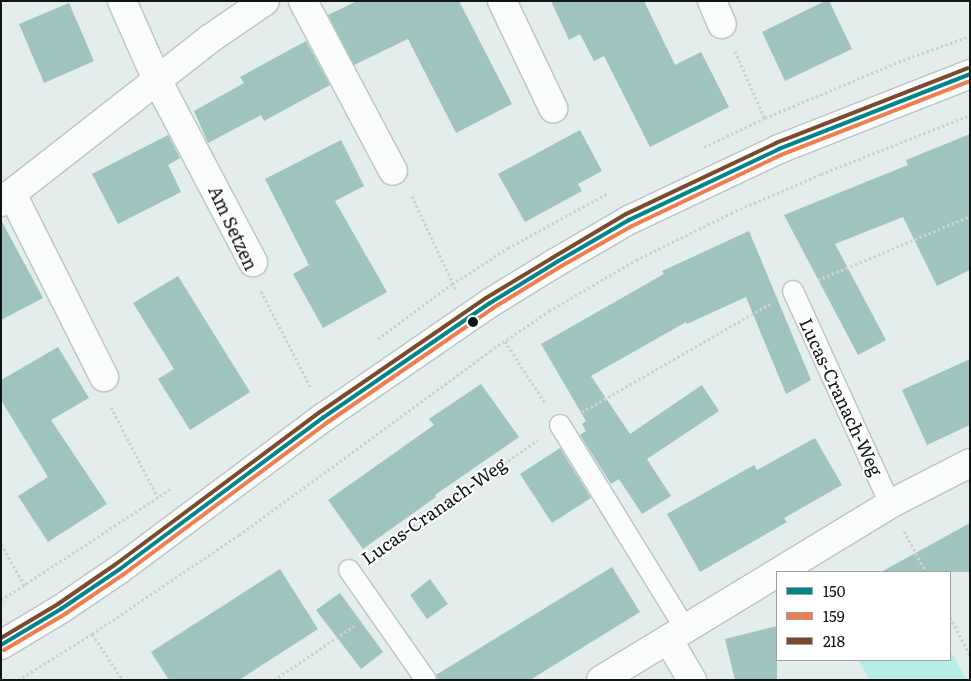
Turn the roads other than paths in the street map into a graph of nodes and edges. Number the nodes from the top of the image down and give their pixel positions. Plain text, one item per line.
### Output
1 (122, 1) edge
2 (265, 1) edge
3 (303, 1) edge
4 (502, 1) edge
5 (970, 74) edge
6 (157, 80) junction
7 (553, 108) dead end
8 (393, 171) road end
9 (7, 198) edge
10 (253, 262) road end
11 (793, 291) road end
12 (104, 376) road end
13 (560, 425) road end
14 (970, 463) edge
15 (890, 504) junction
16 (349, 570) road end
17 (780, 571) edge
18 (776, 573) edge
19 (676, 634) junction
20 (1, 645) edge
21 (426, 680) edge
22 (601, 680) edge
23 (692, 680) edge

1 - 6 street, Am Setzen
2 - 6 street
3 - 8 street
4 - 7 street
5 - 20 street
6 - 9 street
6 - 10 street, Am Setzen
9 - 12 street
11 - 15 lane, Lucas-Cranach-Weg
13 - 19 lane
14 - 15 street
15 - 17 street
16 - 21 lane, Lucas-Cranach-Weg
18 - 19 street
19 - 22 street
19 - 23 street

